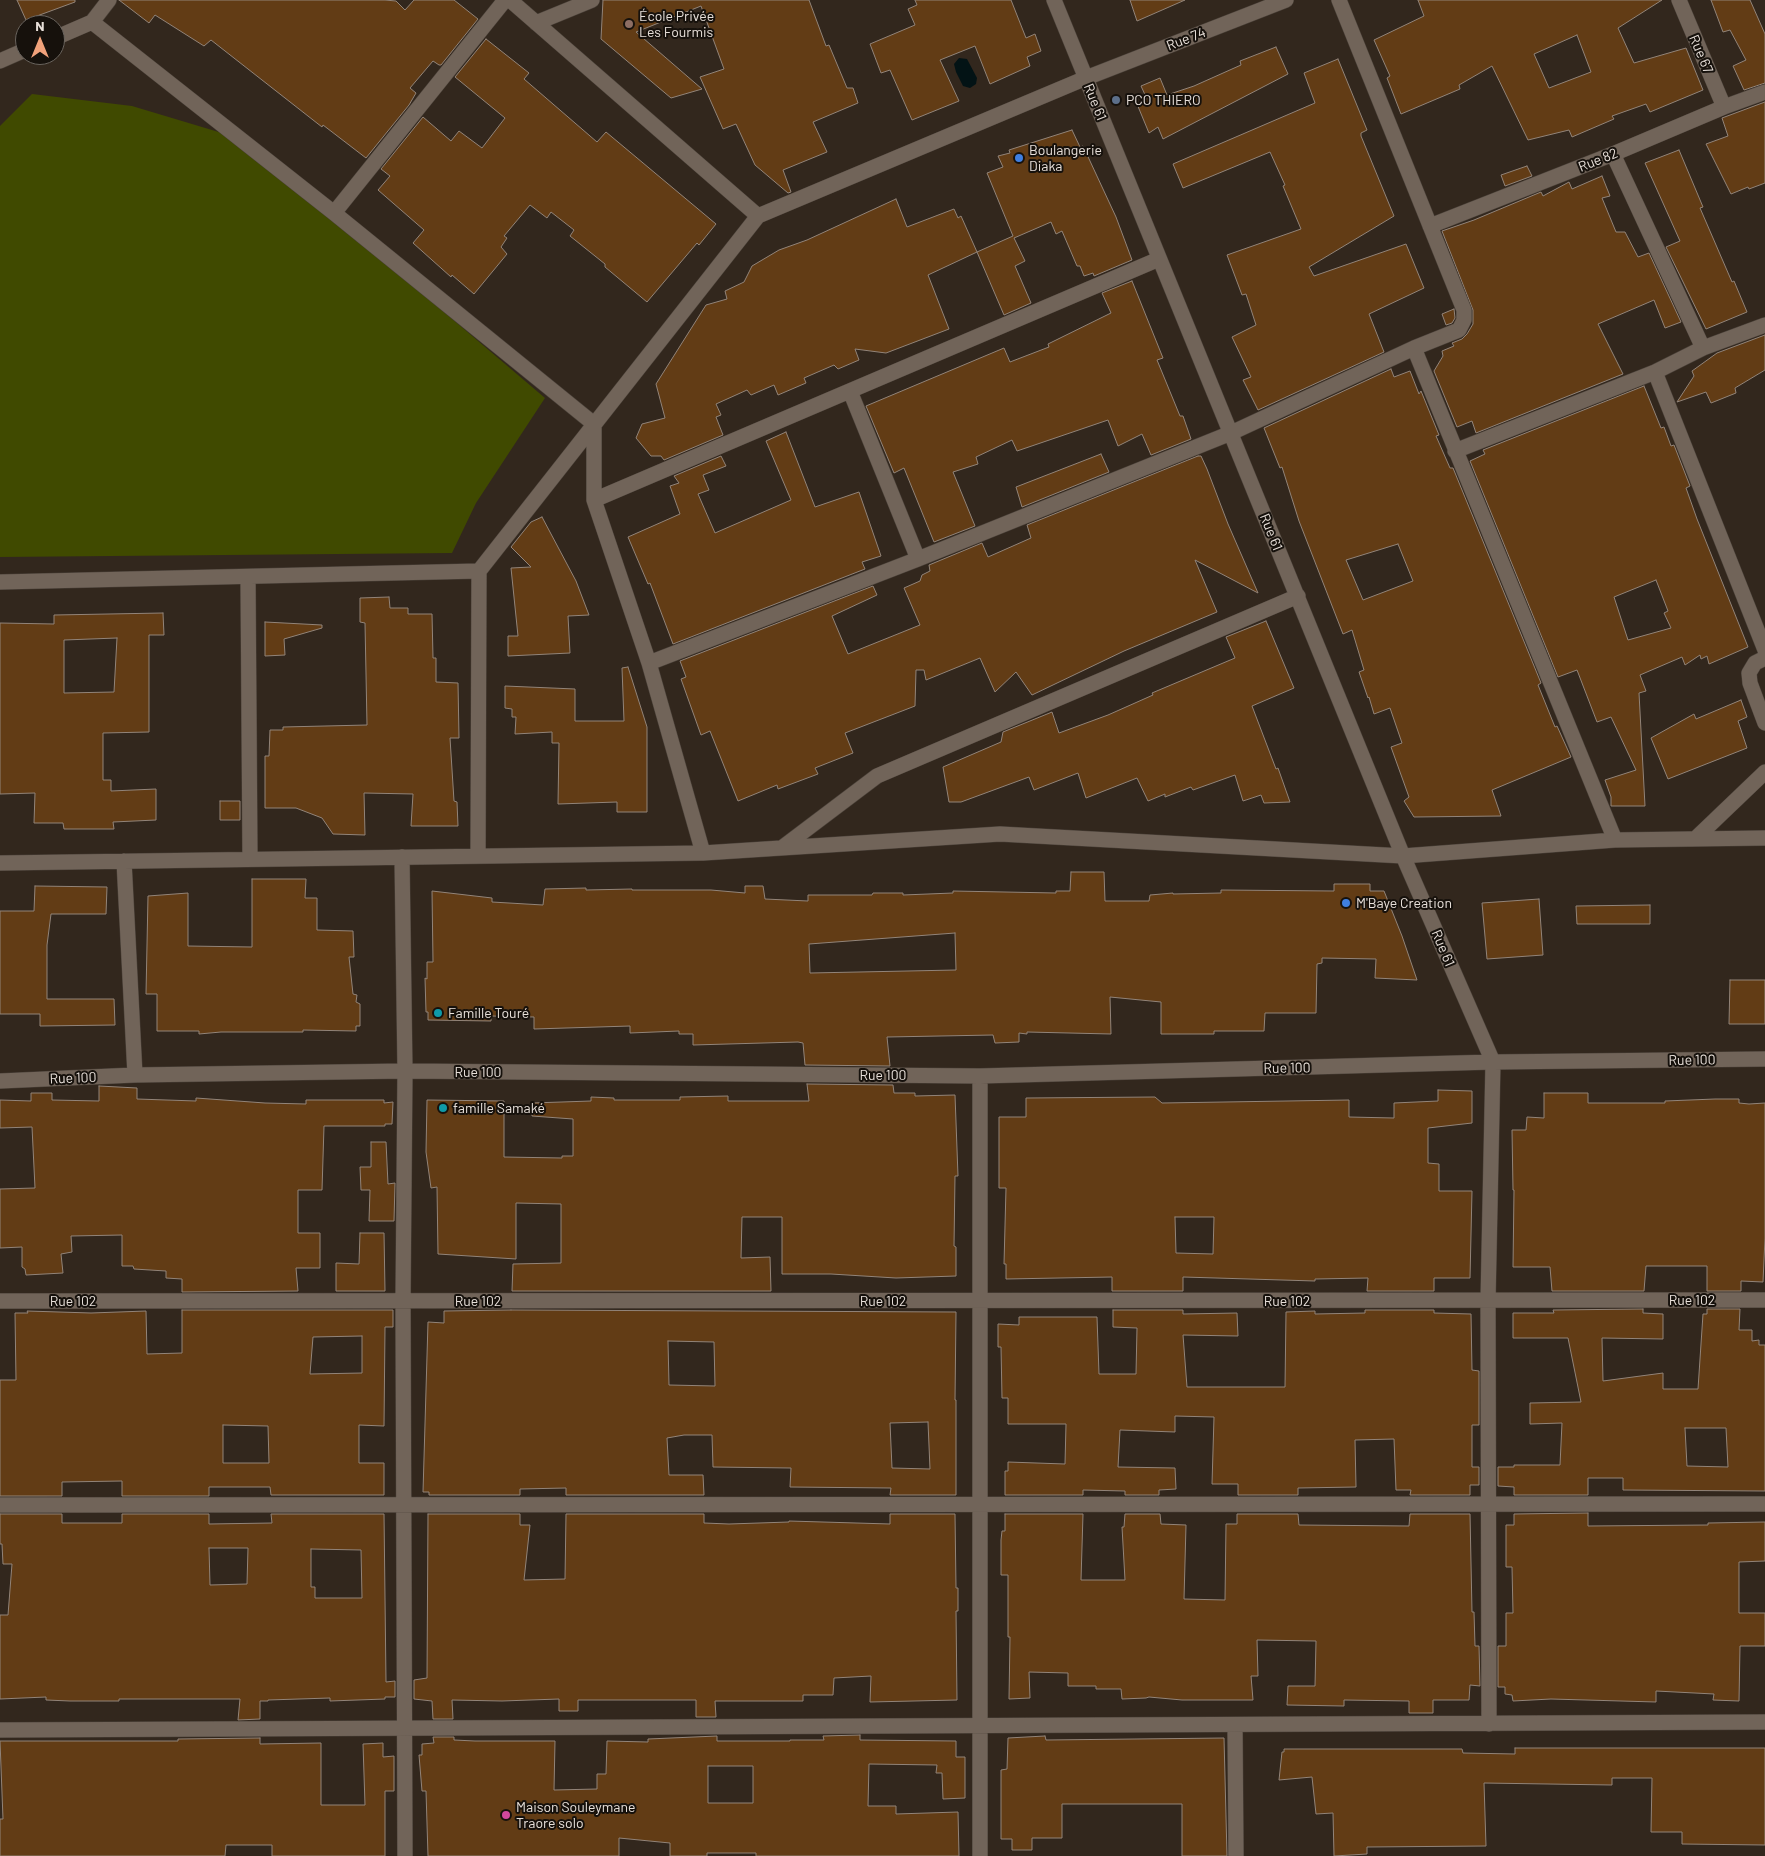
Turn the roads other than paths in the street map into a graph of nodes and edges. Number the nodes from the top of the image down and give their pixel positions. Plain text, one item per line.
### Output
1 (109, 0) edge
2 (505, 0) edge
3 (510, 0) edge
4 (592, 0) edge
5 (1054, 0) edge
6 (1286, 0) edge
7 (1339, 0) edge
8 (1679, 0) edge
9 (92, 22) junction
10 (536, 23) junction
11 (65, 34) edge
12 (15, 54) edge
13 (0, 61) edge
14 (1086, 78) junction
15 (1765, 92) edge
16 (1724, 107) junction
17 (1613, 154) junction
18 (334, 213) junction
19 (758, 216) junction
20 (1430, 226) junction
21 (1160, 258) junction
22 (1765, 325) edge
23 (1414, 348) junction
24 (1703, 348) junction
25 (1655, 372) junction
26 (850, 391) junction
27 (594, 424) junction
28 (1231, 433) junction
29 (1455, 451) junction
30 (594, 500) junction
31 (918, 559) junction
32 (479, 571) junction
33 (248, 577) junction
34 (0, 582) edge
35 (1298, 596) junction
36 (1765, 650) edge
37 (1765, 658) edge
38 (649, 663) junction
39 (1765, 723) edge
40 (1765, 772) edge
41 (1765, 838) edge
42 (1695, 839) junction
43 (1615, 840) junction
44 (783, 847) junction
45 (703, 853) junction
46 (478, 856) junction
47 (1403, 856) junction
48 (402, 857) junction
49 (250, 859) junction
50 (124, 861) junction
51 (0, 863) edge
52 (1765, 1058) edge
53 (1492, 1062) junction
54 (405, 1071) junction
55 (135, 1075) junction
56 (980, 1076) junction
57 (0, 1081) edge
58 (1488, 1300) junction
59 (1765, 1300) edge
60 (0, 1301) edge
61 (403, 1301) junction
62 (980, 1301) junction
63 (980, 1504) junction
64 (1489, 1504) junction
65 (1765, 1504) edge
66 (0, 1505) edge
67 (404, 1505) junction
68 (1765, 1722) edge
69 (1489, 1724) junction
70 (1235, 1725) junction
71 (980, 1726) junction
72 (404, 1728) junction
73 (0, 1730) edge
74 (405, 1856) edge
75 (980, 1856) edge
76 (1236, 1856) edge

1 - 9 street
2 - 18 street
3 - 10 street
4 - 10 street
5 - 14 street, Rue 61
6 - 14 street, Rue 74
7 - 20 street
8 - 16 street, Rue 67
9 - 11 street
9 - 18 street
10 - 19 street
12 - 13 street
14 - 19 street, Rue 74
14 - 21 street, Rue 61
15 - 16 street, Rue 82
16 - 17 street, Rue 82
17 - 20 street, Rue 82
17 - 24 street
18 - 27 street
19 - 27 street
20 - 23 street
21 - 26 street
21 - 28 street, Rue 61
22 - 24 street
23 - 28 street
23 - 29 street
24 - 25 street
25 - 29 street
25 - 36 street
26 - 30 street
26 - 31 street
27 - 30 street
27 - 32 street
28 - 31 street
28 - 35 street, Rue 61
29 - 43 street
30 - 38 street
31 - 38 street
32 - 33 street
32 - 46 street
33 - 34 street
33 - 49 street
35 - 44 street
35 - 47 street, Rue 61
37 - 39 street
38 - 45 street
40 - 42 street
41 - 42 street
42 - 43 street
43 - 47 street
44 - 45 street
44 - 47 street
45 - 46 street
46 - 48 street
47 - 53 street, Rue 61
48 - 49 street
48 - 54 street
49 - 50 street
50 - 51 street
50 - 55 street
52 - 53 street, Rue 100
53 - 56 street, Rue 100
53 - 58 street
54 - 55 street, Rue 100
54 - 56 street, Rue 100
54 - 61 street
55 - 57 street, Rue 100
56 - 62 street
58 - 59 street, Rue 102
58 - 62 street, Rue 102
58 - 64 street
60 - 61 street, Rue 102
61 - 62 street, Rue 102
61 - 67 street
62 - 63 street
63 - 64 street
63 - 67 street
63 - 71 street
64 - 65 street
64 - 69 street
66 - 67 street
67 - 72 street
68 - 69 street
69 - 70 street
70 - 71 street
70 - 76 street
71 - 72 street
71 - 75 street
72 - 73 street
72 - 74 street

